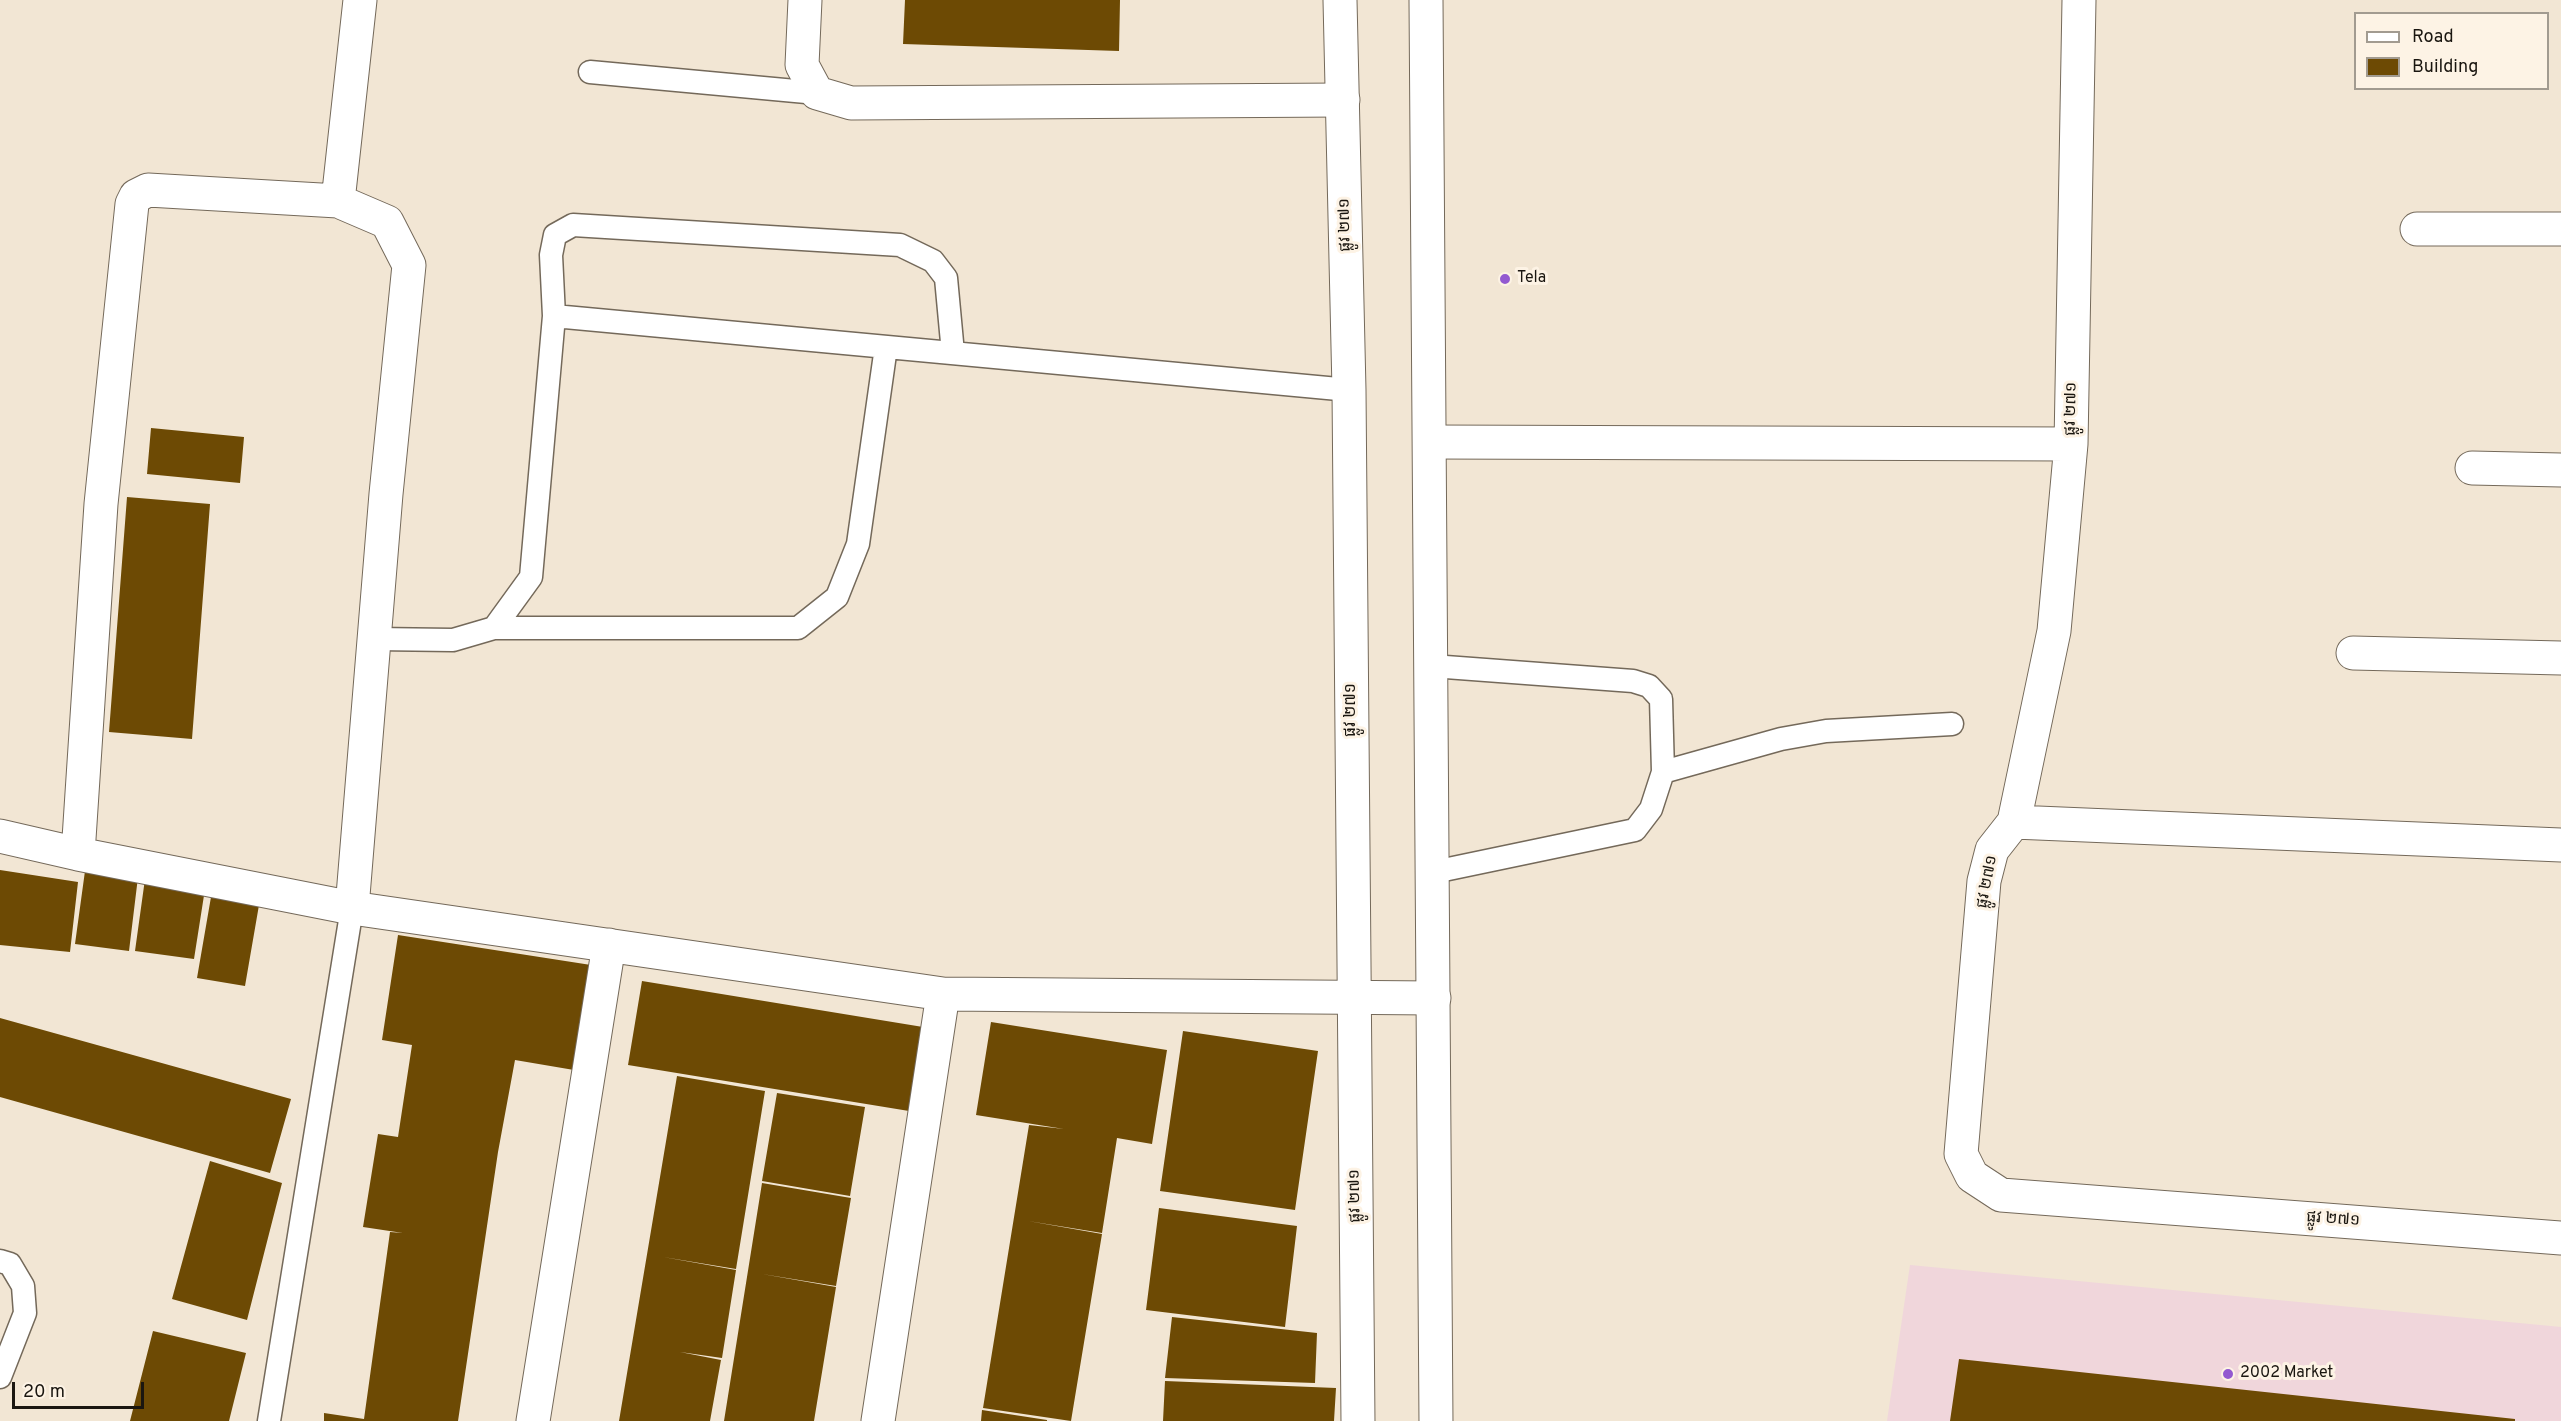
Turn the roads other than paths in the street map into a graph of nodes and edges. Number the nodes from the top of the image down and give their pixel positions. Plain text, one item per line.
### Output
1 (360, 0) edge
2 (805, 0) edge
3 (1340, 0) edge
4 (1426, 0) edge
5 (2079, 0) edge
6 (590, 72) dead end
7 (816, 93) junction
8 (1343, 100) junction
9 (338, 201) junction
10 (2417, 229) dead end
11 (2561, 229) edge
12 (554, 316) junction
13 (886, 347) junction
14 (953, 353) junction
15 (1349, 390) junction
16 (1431, 442) junction
17 (2071, 444) junction
18 (2472, 468) dead end
19 (2561, 470) edge
20 (494, 628) junction
21 (375, 639) junction
22 (2354, 653) dead end
23 (2561, 658) edge
24 (1432, 666) junction
25 (1952, 724) dead end
26 (1663, 772) junction
27 (2014, 822) junction
28 (0, 836) edge
29 (2561, 845) edge
30 (78, 854) junction
31 (1434, 872) junction
32 (352, 908) junction
33 (609, 945) junction
34 (943, 993) junction
35 (1354, 997) junction
36 (1434, 998) junction
37 (2561, 1238) edge
38 (0, 1261) edge
39 (0, 1377) edge
40 (268, 1421) edge
41 (533, 1421) edge
42 (878, 1421) edge
43 (1358, 1421) edge
44 (1436, 1421) edge

1 - 9 street
2 - 7 street
3 - 8 street, ផ្លូវ ២៧១
4 - 16 street
5 - 17 street, ផ្លូវ ២៧១
6 - 7 lane
7 - 8 street
8 - 15 street, ផ្លូវ ២៧១
9 - 21 street
9 - 30 street
10 - 11 street
12 - 13 lane
12 - 14 lane
12 - 20 lane
13 - 14 lane
13 - 20 lane
14 - 15 lane
15 - 35 street, ផ្លូវ ២៧១
16 - 17 street
16 - 24 street
17 - 27 street, ផ្លូវ ២៧១
18 - 19 street
20 - 21 lane
21 - 32 street
22 - 23 street
24 - 26 lane
24 - 31 street
25 - 26 lane
26 - 31 lane
27 - 29 street
27 - 37 street, ផ្លូវ ២៧១
28 - 30 street
30 - 32 street
31 - 36 street
32 - 33 street
32 - 40 lane
33 - 34 street
33 - 41 street
34 - 35 street
34 - 42 street
35 - 36 street
35 - 43 street, ផ្លូវ ២៧១
36 - 44 street
38 - 39 lane

